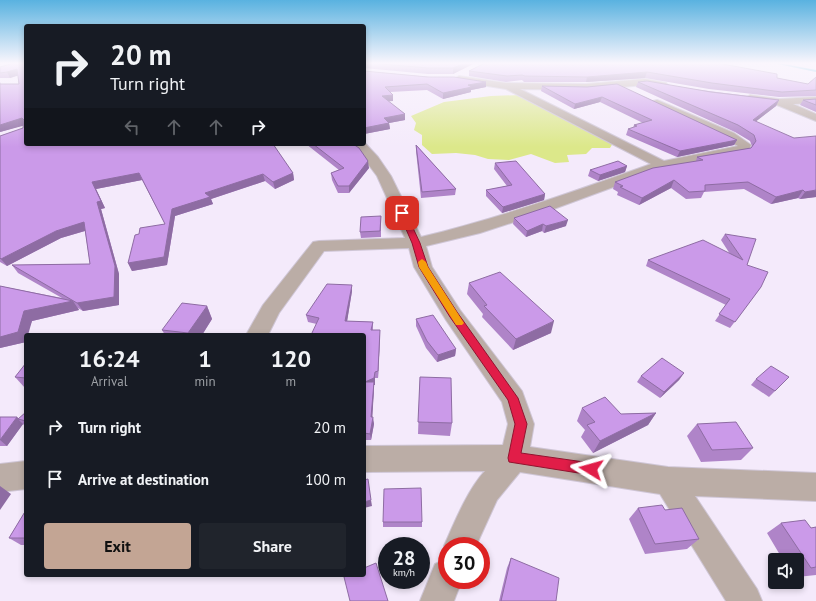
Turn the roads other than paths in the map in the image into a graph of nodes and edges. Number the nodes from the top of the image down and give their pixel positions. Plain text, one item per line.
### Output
1 (516, 91) edge
2 (631, 91) edge
3 (743, 98) edge
4 (816, 100) edge
5 (779, 102) junction
6 (816, 118) edge
7 (361, 146) edge
8 (662, 165) junction
9 (416, 243) junction
10 (258, 333) edge
11 (514, 458) junction
12 (366, 459) edge
13 (24, 475) edge
14 (0, 478) edge
15 (668, 481) junction
16 (816, 487) edge
17 (464, 537) edge
18 (442, 589) edge
19 (437, 601) edge
20 (745, 601) edge

1 - 8 street
2 - 8 street
3 - 5 street
4 - 5 street
5 - 6 street
7 - 9 street
8 - 9 street
9 - 10 street
9 - 11 street
11 - 12 street
11 - 15 street
11 - 17 street
13 - 14 street
15 - 16 street
15 - 20 street
18 - 19 street

